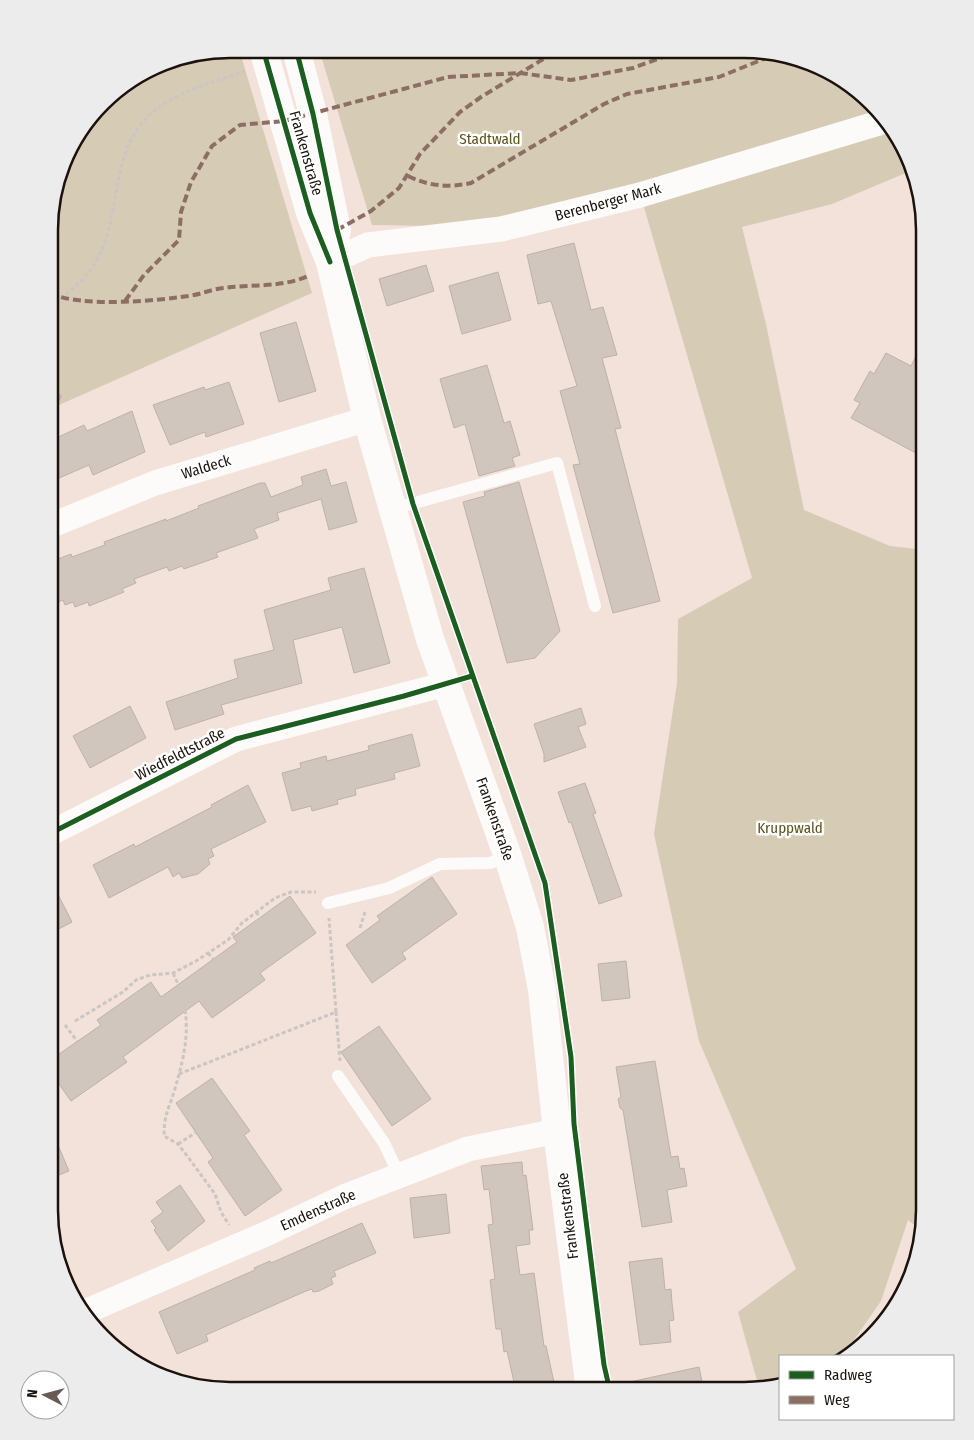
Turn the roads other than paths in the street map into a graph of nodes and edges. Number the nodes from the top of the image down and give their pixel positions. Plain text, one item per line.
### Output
1 (266, 58) edge
2 (298, 58) edge
3 (879, 123) edge
4 (330, 262) junction
5 (367, 419) junction
6 (393, 509) junction
7 (58, 523) edge
8 (595, 606) dead end
9 (446, 684) junction
10 (58, 829) edge
11 (508, 857) junction
12 (328, 903) road end
13 (338, 1076) road end
14 (557, 1132) junction
15 (399, 1175) junction
16 (89, 1310) edge
17 (589, 1382) edge

1 - 4 main road, Frankenstraße
2 - 4 main road, Frankenstraße
3 - 4 street, Berenberger Mark
4 - 5 main road, Frankenstraße
5 - 6 main road, Frankenstraße
5 - 7 street, Waldeck
6 - 8 lane
6 - 9 main road, Frankenstraße
9 - 10 street, Wiedfeldtstraße
9 - 11 main road, Frankenstraße
11 - 12 lane
11 - 14 main road, Frankenstraße
13 - 15 lane
14 - 15 street, Emdenstraße
14 - 17 main road, Frankenstraße
15 - 16 street, Emdenstraße

